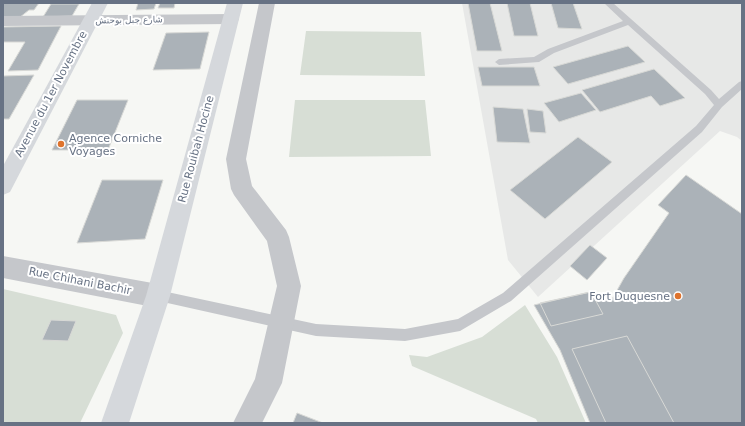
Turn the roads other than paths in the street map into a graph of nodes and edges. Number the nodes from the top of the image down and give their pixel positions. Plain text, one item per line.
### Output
1 (100, 3) edge
2 (267, 3) edge
3 (608, 3) edge
4 (233, 11) edge
5 (91, 20) junction
6 (3, 21) edge
7 (628, 22) junction
8 (499, 62) dead end
9 (742, 84) edge
10 (719, 106) junction
11 (3, 186) edge
12 (3, 266) edge
13 (158, 296) junction
14 (115, 423) edge
15 (247, 423) edge

1 - 5 main road, Avenue du 1er Novembre
2 - 15 street
3 - 7 lane
4 - 5 street, شارع جبل بوحنش
4 - 13 main road, Rue Rouibah Hocine
5 - 6 street, شارع جبل بوحنش
5 - 11 main road, Avenue du 1er Novembre
7 - 8 lane
7 - 10 lane
9 - 10 lane
10 - 13 lane
12 - 13 street, Rue Chihani Bachir
13 - 14 main road, Rue Rouibah Hocine

